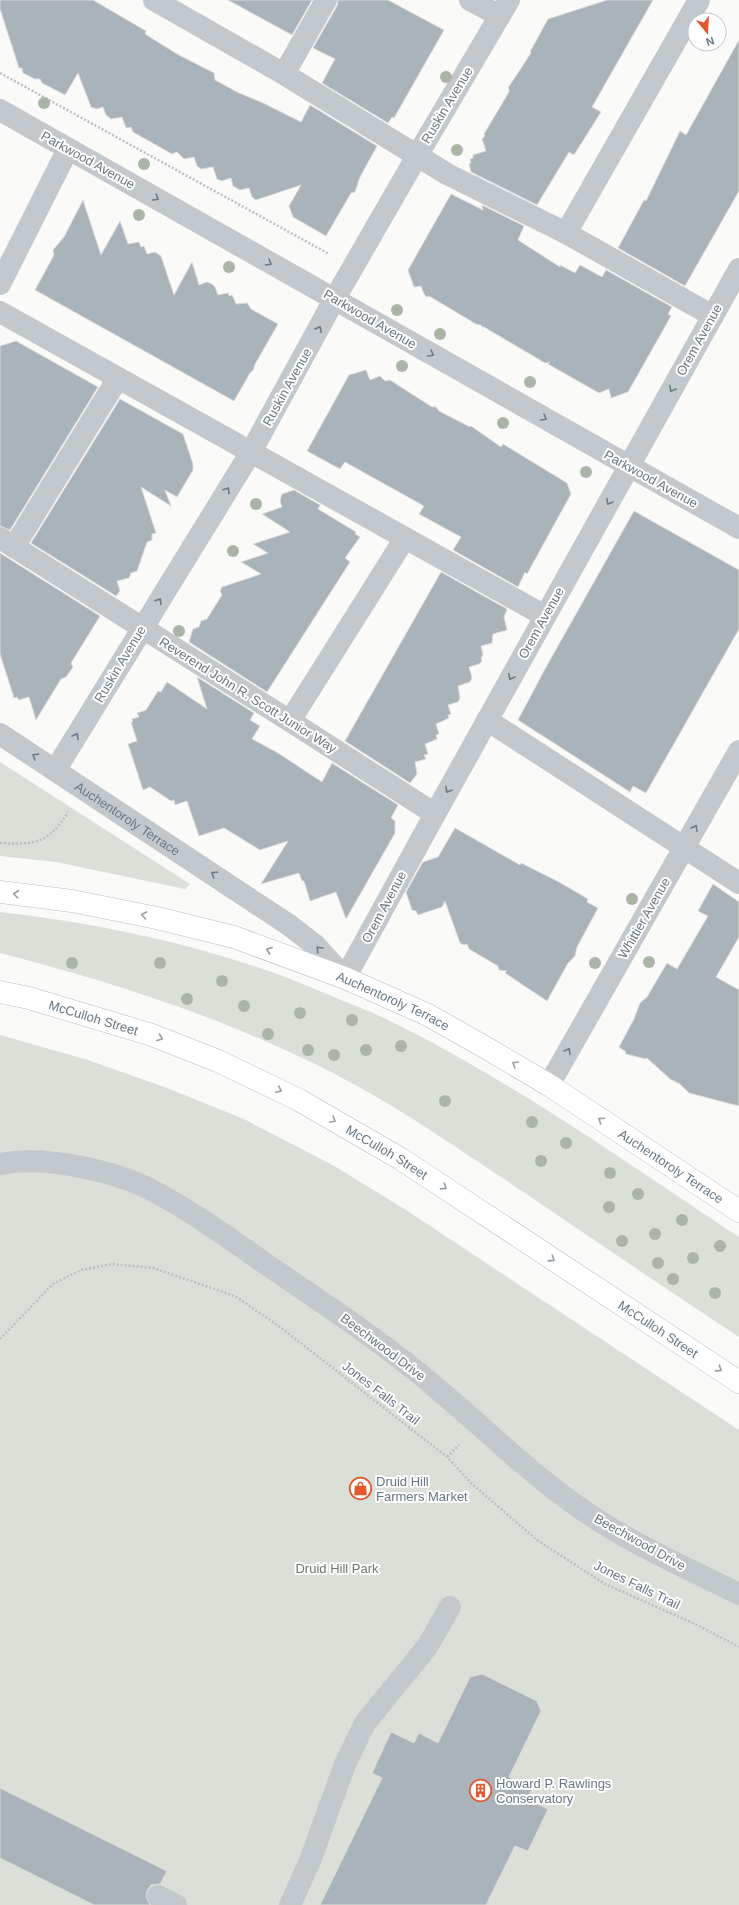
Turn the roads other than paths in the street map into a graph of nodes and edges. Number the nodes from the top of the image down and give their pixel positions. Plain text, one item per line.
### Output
1 (154, 0) edge
2 (326, 0) edge
3 (470, 0) edge
4 (699, 0) edge
5 (505, 8) edge
6 (284, 74) junction
7 (0, 110) edge
8 (68, 149) junction
9 (417, 156) junction
10 (566, 233) junction
11 (739, 271) edge
12 (0, 284) edge
13 (334, 300) junction
14 (0, 312) edge
15 (713, 316) junction
16 (118, 378) junction
17 (251, 452) junction
18 (629, 466) junction
19 (739, 528) edge
20 (405, 538) junction
21 (7, 542) edge
22 (545, 616) junction
23 (142, 628) junction
24 (487, 720) junction
25 (290, 721) junction
26 (0, 734) edge
27 (739, 751) edge
28 (56, 769) junction
29 (435, 814) junction
30 (684, 848) junction
31 (739, 883) edge
32 (0, 892) edge
33 (345, 978) junction
34 (0, 992) edge
35 (548, 1084) junction
36 (0, 1164) edge
37 (739, 1211) edge
38 (739, 1382) edge
39 (739, 1594) edge
40 (450, 1607) dead end
41 (290, 1905) edge

1 - 6 street
2 - 6 street
3 - 5 street
4 - 10 street
5 - 9 street, Ruskin Avenue
6 - 9 street
7 - 8 street, Parkwood Avenue
8 - 12 street
8 -> 13 street, Parkwood Avenue
9 - 10 street
9 - 13 street, Ruskin Avenue
10 - 15 street
11 - 15 street, Orem Avenue
17 -> 13 street, Ruskin Avenue
13 -> 18 street, Parkwood Avenue
14 - 16 street
15 -> 18 street, Orem Avenue
16 - 17 street
16 - 21 street
17 - 20 street
23 -> 17 street, Ruskin Avenue
18 - 19 street, Parkwood Avenue
18 -> 22 street, Orem Avenue
20 - 22 street
20 - 25 street
21 - 23 street, Reverend John R. Scott Junior Way
22 -> 24 street, Orem Avenue
23 - 25 street, Reverend John R. Scott Junior Way
28 -> 23 street, Ruskin Avenue
24 -> 29 street, Orem Avenue
24 - 30 street
25 - 29 street, Reverend John R. Scott Junior Way
28 -> 26 street, Auchentoroly Terrace
30 -> 27 street, Whittier Avenue
33 -> 28 street, Auchentoroly Terrace
29 - 33 street, Orem Avenue
30 - 31 street
35 -> 30 street, Whittier Avenue
33 -> 32 main road
35 -> 33 main road, Auchentoroly Terrace
34 -> 38 main road, McCulloh Street
37 -> 35 main road, Auchentoroly Terrace
36 - 39 street, Beechwood Drive
40 - 41 street

